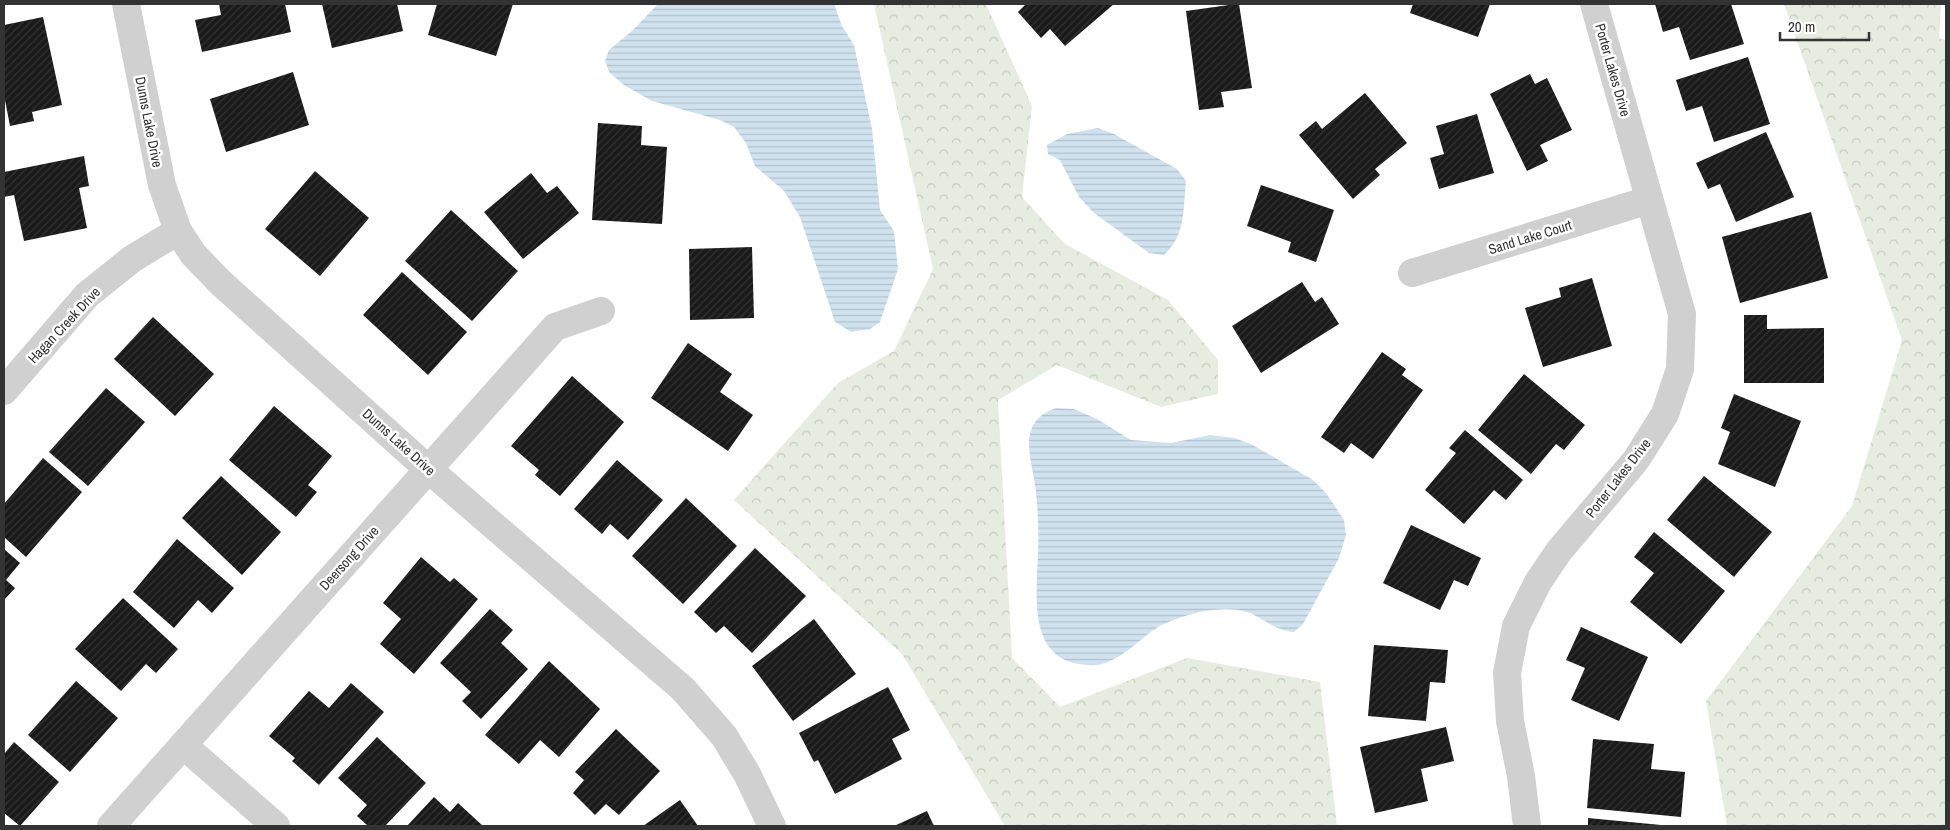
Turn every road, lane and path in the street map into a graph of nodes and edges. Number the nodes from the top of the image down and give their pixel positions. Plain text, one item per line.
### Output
1 (126, 4) edge
2 (1594, 4) edge
3 (1649, 200) junction
4 (178, 230) junction
5 (1412, 273) dead end
6 (602, 311) dead end
7 (4, 391) edge
8 (428, 469) junction
9 (183, 745) junction
10 (112, 826) edge
11 (276, 826) edge
12 (772, 826) edge
13 (1527, 826) edge

1 - 4 street, Dunns Lake Drive
2 - 3 street, Porter Lakes Drive
3 - 5 street, Sand Lake Court
3 - 13 street, Porter Lakes Drive
4 - 7 street, Hagan Creek Drive
4 - 8 street, Dunns Lake Drive
6 - 8 street, Deersong Drive
8 - 9 street, Deersong Drive
8 - 12 street, Dunns Lake Drive
9 - 10 street, Deersong Drive
9 - 11 street

